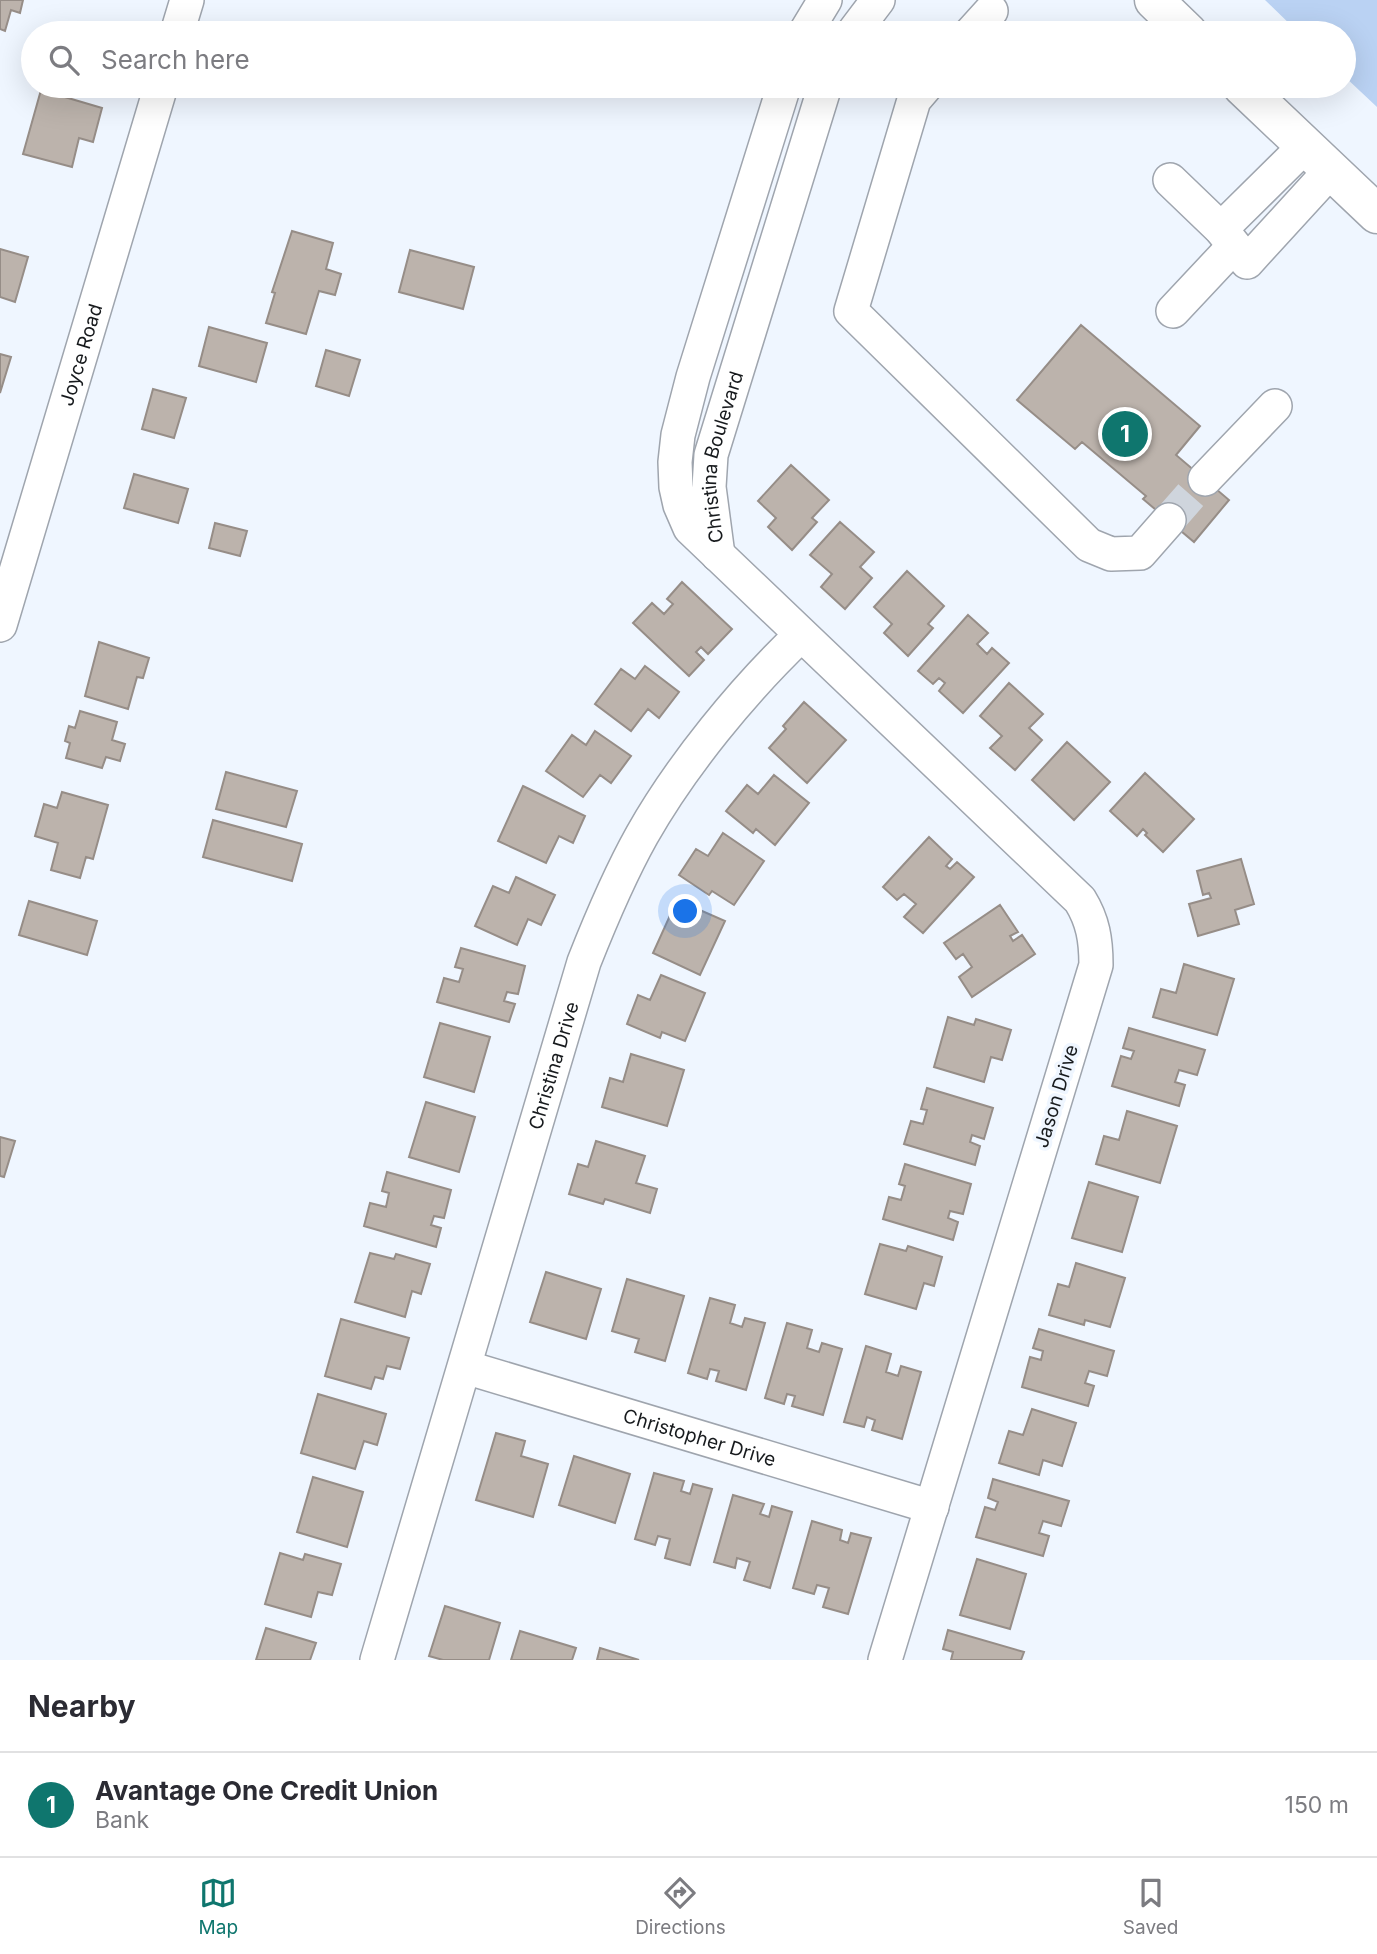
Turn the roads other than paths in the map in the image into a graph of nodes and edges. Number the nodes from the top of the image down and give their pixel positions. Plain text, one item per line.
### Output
1 (187, 0) edge
2 (825, 0) edge
3 (1153, 0) edge
4 (181, 21) edge
5 (812, 21) edge
6 (1175, 21) edge
7 (157, 98) edge
8 (780, 98) edge
9 (821, 98) edge
10 (916, 98) edge
11 (1255, 98) edge
12 (1318, 158) junction
13 (1170, 180) dead end
14 (1377, 214) edge
15 (1234, 246) junction
16 (724, 282) junction
17 (760, 292) junction
18 (1173, 311) dead end
19 (1275, 406) dead end
20 (1205, 479) tunnel mouth
21 (1169, 520) tunnel mouth
22 (718, 555) junction
23 (0, 625) edge
24 (801, 635) junction
25 (466, 1367) junction
26 (932, 1507) junction
27 (377, 1660) edge
28 (885, 1660) edge

1 - 4 street
2 - 5 street
3 - 6 main road
7 - 23 street, Joyce Road
8 - 16 street, Christina Boulevard
9 - 17 street, Christina Boulevard
10 - 21 street
11 - 12 main road
12 - 14 main road
12 - 15 street
13 - 15 street
15 - 18 street
16 - 17 street
16 - 22 street, Christina Boulevard
17 - 22 street, Christina Boulevard
19 - 20 street
22 - 24 street
24 - 25 street, Christina Drive
24 - 26 street, Jason Drive
25 - 26 street, Christopher Drive
25 - 27 street, Christina Drive
26 - 28 street, Jason Drive

